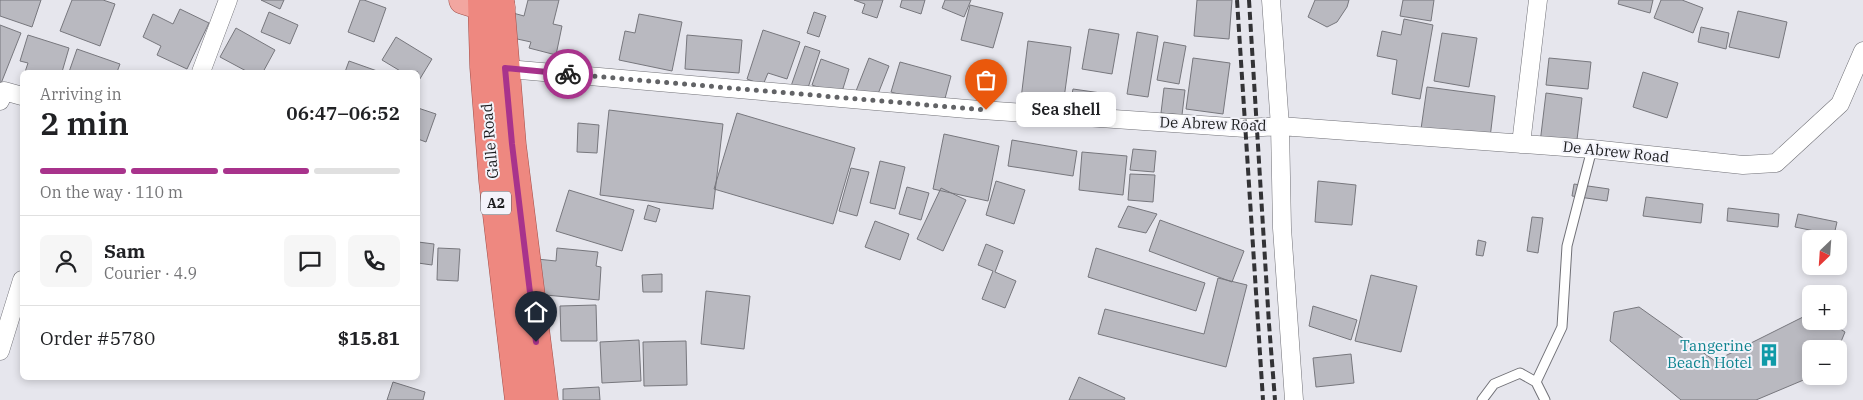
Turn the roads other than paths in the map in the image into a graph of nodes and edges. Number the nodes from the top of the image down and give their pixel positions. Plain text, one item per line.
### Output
1 (228, 0) edge
2 (1271, 0) edge
3 (1538, 0) edge
4 (486, 3) edge
5 (1863, 51) edge
6 (494, 68) junction
7 (202, 70) edge
8 (20, 95) edge
9 (0, 101) edge
10 (1280, 126) junction
11 (1521, 144) junction
12 (1592, 149) junction
13 (20, 286) edge
14 (0, 351) edge
15 (1536, 382) junction
16 (519, 400) edge
17 (544, 400) edge
18 (1294, 400) edge
19 (1482, 400) edge
20 (1545, 400) edge

1 - 7 street
2 - 10 street
3 - 11 street
4 - 6 highway, Galle Road / A2
5 - 12 street, De Abrew Road
6 - 10 street, De Abrew Road
6 - 16 highway, Galle Road / A2
6 - 17 highway, Galle Road / A2
8 - 9 street
10 - 11 street, De Abrew Road
10 - 18 street
11 - 12 street, De Abrew Road
12 - 15 lane
13 - 14 street
15 - 19 lane
15 - 20 lane

